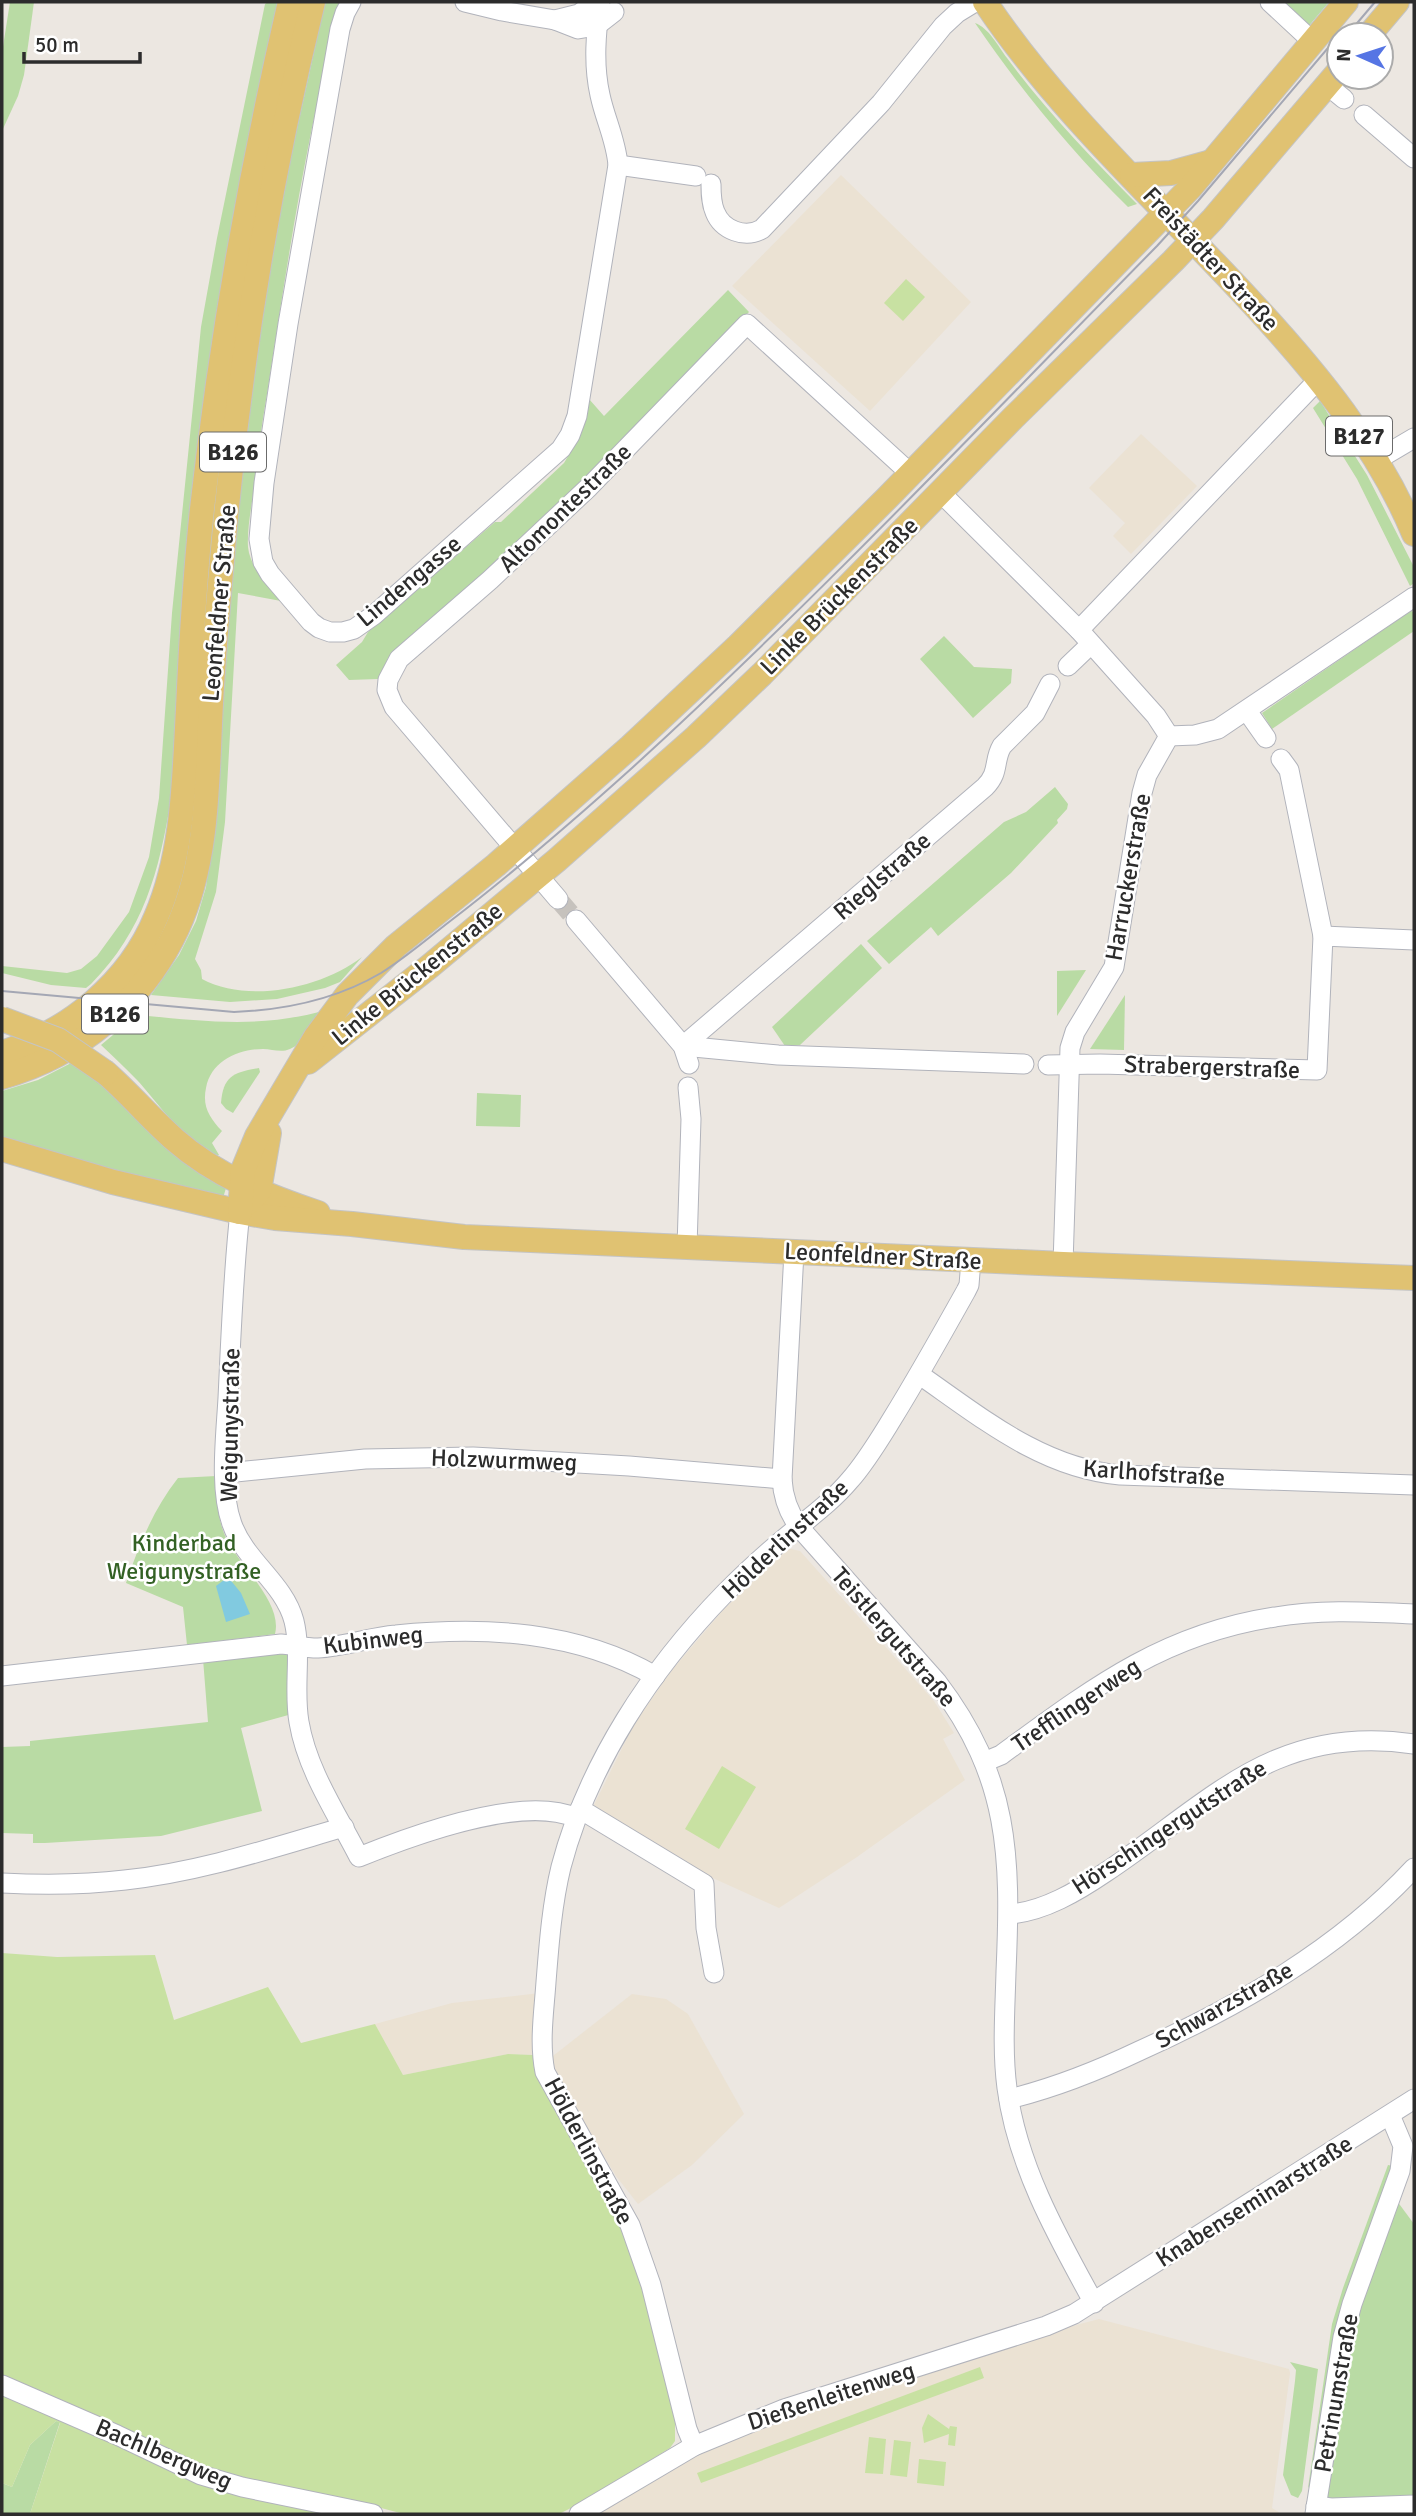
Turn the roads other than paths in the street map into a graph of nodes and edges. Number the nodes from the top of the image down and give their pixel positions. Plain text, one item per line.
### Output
1 (290, 2) edge
2 (313, 2) edge
3 (352, 2) edge
4 (975, 2) edge
5 (985, 2) edge
6 (1270, 2) edge
7 (1346, 2) edge
8 (1397, 2) edge
9 (472, 3) edge
10 (607, 4) edge
11 (555, 20) junction
12 (1381, 21) edge
13 (596, 26) junction
14 (1312, 41) junction
15 (597, 62) junction
16 (1331, 91) edge
17 (1364, 115) dead end
18 (1414, 158) edge
19 (1211, 162) junction
20 (618, 165) junction
21 (1132, 175) junction
22 (1167, 212) junction
23 (1193, 239) junction
24 (1319, 379) junction
25 (1414, 438) edge
26 (1375, 460) junction
27 (911, 474) junction
28 (941, 493) junction
29 (1414, 534) edge
30 (1414, 597) edge
31 (1085, 637) junction
32 (1068, 666) dead end
33 (1050, 684) dead end
34 (1247, 711) junction
35 (1169, 736) junction
36 (1266, 738) dead end
37 (1281, 760) dead end
38 (516, 849) junction
39 (539, 876) junction
40 (558, 899) tunnel mouth
41 (576, 920) tunnel mouth
42 (1323, 936) junction
43 (1414, 940) edge
44 (2, 1019) edge
45 (2, 1053) edge
46 (686, 1055) junction
47 (1024, 1064) dead end
48 (1048, 1065) dead end
49 (1069, 1065) junction
50 (294, 1073) junction
51 (2, 1076) edge
52 (688, 1087) dead end
53 (2, 1149) edge
54 (250, 1187) junction
55 (240, 1213) junction
56 (352, 1224) junction
57 (687, 1247) junction
58 (794, 1252) junction
59 (971, 1260) junction
60 (1063, 1264) junction
61 (1414, 1278) edge
62 (920, 1374) junction
63 (226, 1473) junction
64 (782, 1479) junction
65 (1414, 1485) edge
66 (799, 1527) junction
67 (1414, 1614) edge
68 (298, 1646) junction
69 (2, 1676) edge
70 (655, 1676) junction
71 (1414, 1744) edge
72 (984, 1762) junction
73 (578, 1813) junction
74 (344, 1828) junction
75 (1414, 1868) edge
76 (2, 1883) edge
77 (1009, 1914) junction
78 (714, 1973) dead end
79 (1009, 2099) junction
80 (1414, 2099) edge
81 (1390, 2115) junction
82 (1094, 2303) junction
83 (2, 2385) edge
84 (694, 2446) junction
85 (1414, 2504) edge
86 (1315, 2510) edge
87 (373, 2514) edge
88 (579, 2514) edge

1 - 45 main road, Leonfeldner Straße / B126
2 - 51 main road, Leonfeldner Straße / B126
3 - 20 street, Lindengasse
4 - 20 street
5 - 21 main road, Freistädter Straße / B127
6 - 14 street
7 - 14 main road, Linke Brückenstraße
8 - 12 main road
9 - 11 street
10 - 11 street
10 - 13 street, Lindengasse
10 - 15 street, Lindengasse
11 - 13 street
13 - 15 street, Lindengasse
14 - 19 main road, Linke Brückenstraße
15 - 20 street, Lindengasse
16 - 23 main road, Linke Brückenstraße
17 - 18 street
19 - 21 main road
19 - 22 main road, Linke Brückenstraße
21 - 22 main road, Freistädter Straße / B127
22 - 23 main road, Freistädter Straße / B127
22 - 27 main road, Linke Brückenstraße
23 - 24 main road, Freistädter Straße / B127
23 - 28 main road, Linke Brückenstraße
24 - 26 main road, Freistädter Straße / B127
24 - 31 street
25 - 26 street
26 - 29 main road, Freistädter Straße / B127
27 - 38 main road, Linke Brückenstraße
27 - 38 street, Altomontestraße
28 - 31 street
28 - 39 main road, Linke Brückenstraße
30 - 34 street
31 - 32 street
31 - 35 street
33 - 46 street, Rieglstraße
34 - 35 street
34 - 36 street
35 - 49 street, Harruckerstraße
37 - 42 street
38 - 39 street
38 - 50 main road, Linke Brückenstraße
39 - 40 street
39 - 50 main road, Linke Brückenstraße
41 - 46 street
42 - 43 street
42 - 49 street, Strabergerstraße
44 - 54 main road, Leonfeldner Straße, bridge
46 - 47 street
48 - 49 street, Strabergerstraße
49 - 60 street, Harruckerstraße
50 - 54 main road, Linke Brückenstraße
52 - 57 street
53 - 55 main road, Leonfeldner Straße
54 - 55 main road, Linke Brückenstraße
54 - 56 main road, Leonfeldner Straße
55 - 56 main road, Leonfeldner Straße
55 - 63 street, Weigunystraße
56 - 57 main road, Leonfeldner Straße
57 - 58 main road, Leonfeldner Straße
58 - 59 main road, Leonfeldner Straße
58 - 64 street, Teistlergutstraße
59 - 60 main road, Leonfeldner Straße
59 - 62 street, Hölderlinstraße
60 - 61 main road, Leonfeldner Straße
62 - 65 street, Karlhofstraße
62 - 66 street, Hölderlinstraße
63 - 64 street, Holzwurmweg
63 - 68 street, Weigunystraße
64 - 66 street, Teistlergutstraße
66 - 70 street, Hölderlinstraße
66 - 72 street, Teistlergutstraße
67 - 72 street, Trefflingerweg
68 - 69 street, Kubinweg
68 - 70 street, Kubinweg
68 - 74 street, Weigunystraße
70 - 73 street, Hölderlinstraße
71 - 77 street, Hörschingergutstraße
72 - 77 street, Teistlergutstraße
73 - 74 street, Weigunystraße
73 - 78 street
73 - 84 street, Hölderlinstraße
74 - 76 street
75 - 79 street, Schwarzstraße
77 - 79 street, Teistlergutstraße
79 - 82 street, Teistlergutstraße
80 - 81 street, Knabenseminarstraße
81 - 82 street, Knabenseminarstraße
81 - 86 street, Petrinumstraße
82 - 84 street, Dießenleitenweg
83 - 87 street, Bachlbergweg
84 - 88 street, Dießenleitenweg
85 - 86 street

